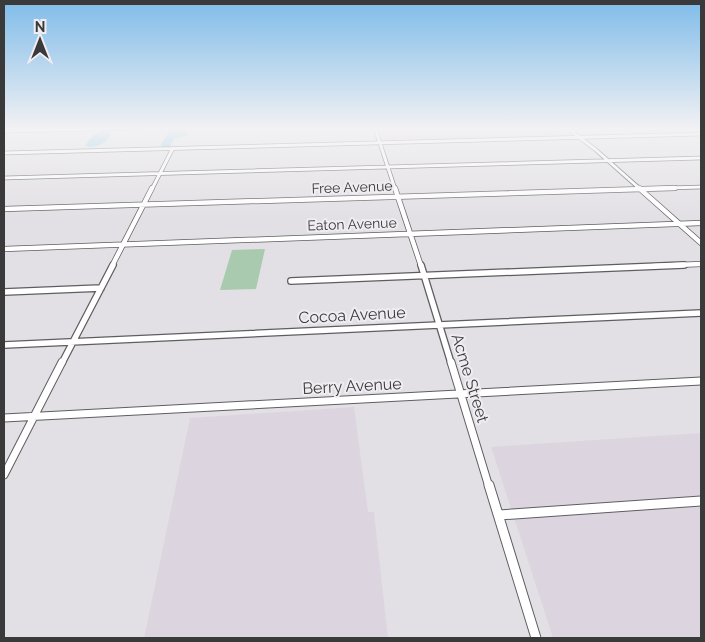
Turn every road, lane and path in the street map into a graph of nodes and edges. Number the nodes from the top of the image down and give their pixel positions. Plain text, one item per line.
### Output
1 (168, 158) edge
2 (386, 158) edge
3 (605, 158) edge
4 (701, 158) edge
5 (609, 161) junction
6 (389, 167) junction
7 (161, 174) junction
8 (4, 178) edge
9 (701, 187) edge
10 (640, 189) junction
11 (398, 196) junction
12 (144, 204) junction
13 (4, 209) edge
14 (701, 223) edge
15 (680, 224) junction
16 (410, 234) junction
17 (701, 243) edge
18 (124, 244) junction
19 (4, 248) edge
20 (701, 264) edge
21 (424, 275) junction
22 (291, 281) dead end
23 (101, 288) junction
24 (4, 292) edge
25 (701, 313) edge
26 (439, 325) junction
27 (73, 342) junction
28 (4, 345) edge
29 (701, 381) edge
30 (461, 394) junction
31 (34, 417) junction
32 (4, 418) edge
33 (4, 475) edge
34 (701, 501) edge
35 (499, 515) junction
36 (536, 638) edge

1 - 7 street
2 - 6 street, Acme Street
3 - 5 street
4 - 5 street
5 - 6 street
5 - 10 street
6 - 7 street
6 - 11 street, Acme Street
7 - 8 street
7 - 12 street
9 - 10 street, Free Avenue
10 - 11 street, Free Avenue
10 - 15 street
11 - 12 street, Free Avenue
11 - 16 street, Acme Street
12 - 13 street, Free Avenue
12 - 18 street
14 - 15 street, Eaton Avenue
15 - 16 street, Eaton Avenue
15 - 17 street
16 - 18 street, Eaton Avenue
16 - 21 street, Acme Street
18 - 19 street, Eaton Avenue
18 - 23 street
20 - 21 street
21 - 22 street
21 - 26 street, Acme Street
23 - 24 street
23 - 27 street
25 - 26 street, Cocoa Avenue
26 - 27 street, Cocoa Avenue
26 - 30 street, Acme Street
27 - 28 street, Cocoa Avenue
27 - 31 street
29 - 30 street, Berry Avenue
30 - 31 street, Berry Avenue
30 - 35 street, Acme Street
31 - 32 street, Berry Avenue
31 - 33 street
34 - 35 street
35 - 36 street, Acme Street

